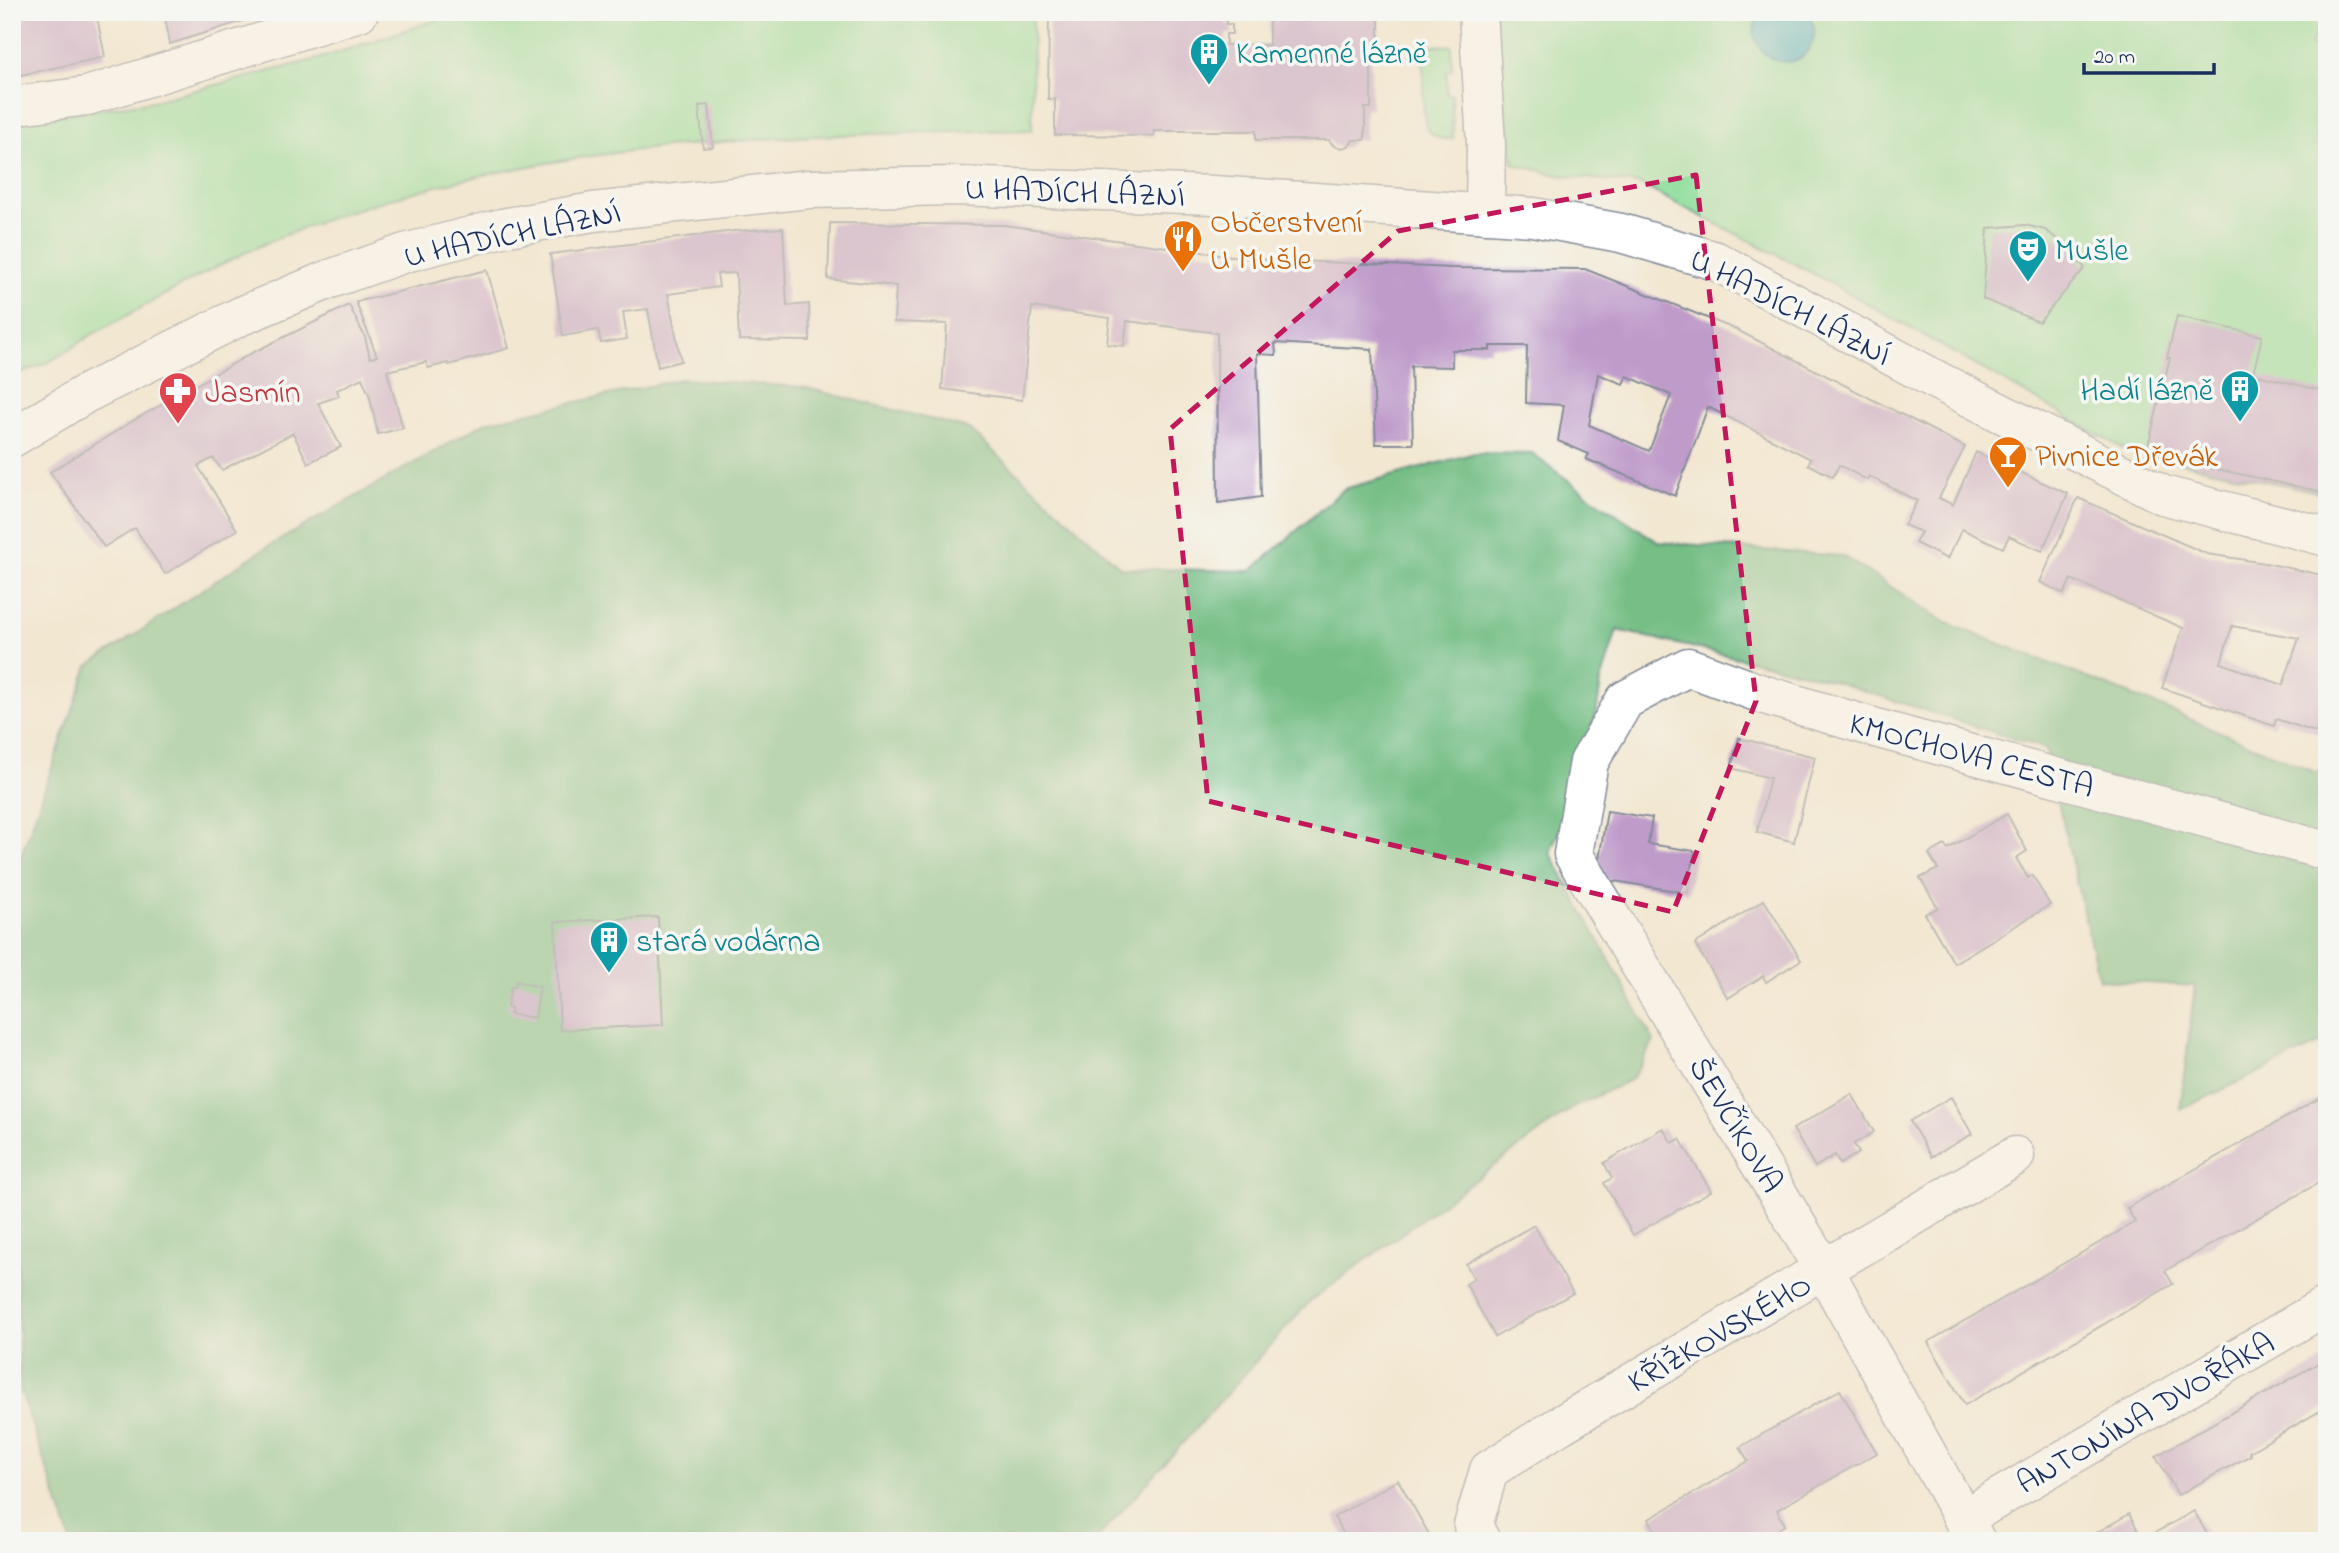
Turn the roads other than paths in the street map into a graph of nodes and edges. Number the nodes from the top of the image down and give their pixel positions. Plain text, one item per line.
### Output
1 (359, 12) edge
2 (1478, 12) edge
3 (12, 106) edge
4 (1485, 214) junction
5 (12, 438) edge
6 (2327, 537) edge
7 (1625, 700) joint
8 (2327, 852) edge
9 (2015, 1156) dead end
10 (1824, 1270) junction
11 (2327, 1305) edge
12 (1970, 1530) edge
13 (1481, 1541) edge

1 - 3 street
2 - 4 street
4 - 5 street, U HADÍCH LÁZNÍ
4 - 6 street, U HADÍCH LÁZNÍ
7 - 8 street, KMOCHOVA CESTA
7 - 10 street, ŠEVČÍKOVA
9 - 10 street, KŘÍŽKOVSKÉHO
10 - 12 street, ŠEVČÍKOVA
10 - 13 street, KŘÍŽKOVSKÉHO
11 - 12 street, ANTONÍNA DVOŘÁKA

